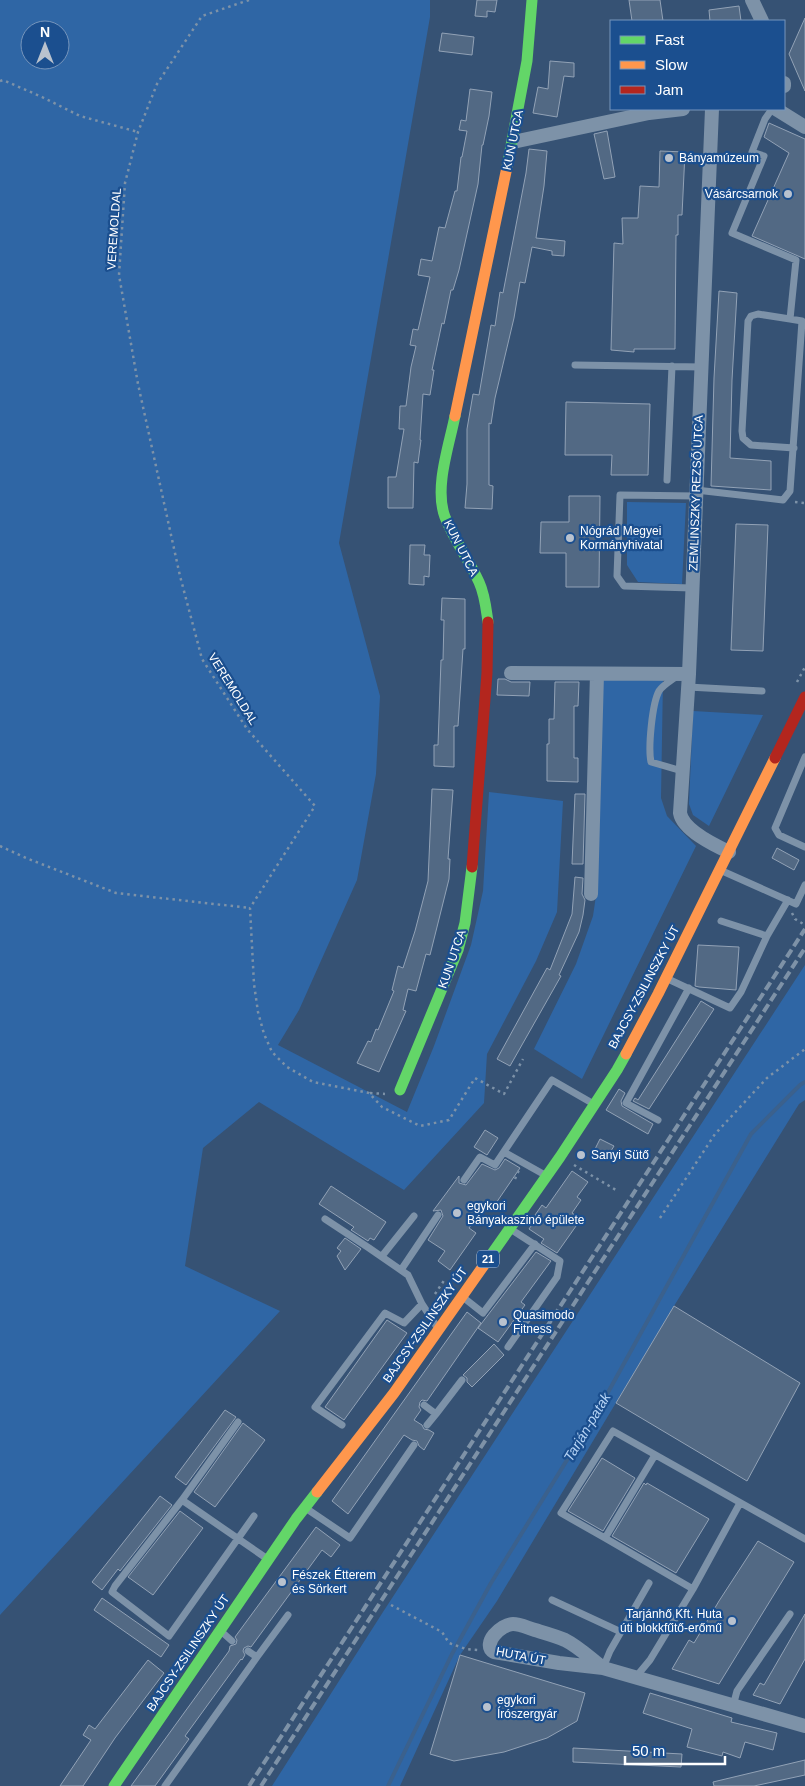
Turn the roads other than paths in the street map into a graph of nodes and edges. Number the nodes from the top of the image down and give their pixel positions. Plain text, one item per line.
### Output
1 (532, 0) edge
2 (754, 2) edge
3 (762, 20) edge
4 (674, 110) edge
5 (712, 110) edge
6 (773, 110) edge
7 (776, 110) edge
8 (805, 126) edge
9 (513, 142) junction
10 (790, 318) junction
11 (576, 365) dead end
12 (672, 366) junction
13 (702, 367) junction
14 (794, 448) junction
15 (667, 480) dead end
16 (696, 493) junction
17 (692, 588) junction
18 (511, 673) dead end
19 (597, 674) junction
20 (686, 678) junction
21 (762, 691) dead end
22 (805, 697) edge
23 (805, 757) edge
24 (682, 772) junction
25 (805, 848) edge
26 (729, 852) junction
27 (720, 870) junction
28 (805, 885) edge
29 (591, 894) dead end
30 (788, 900) junction
31 (722, 921) dead end
32 (767, 936) junction
33 (666, 978) junction
34 (689, 988) junction
35 (400, 1090) dead end
36 (594, 1105) junction
37 (658, 1120) dead end
38 (504, 1152) junction
39 (546, 1176) junction
40 (464, 1180) dead end
41 (414, 1216) dead end
42 (438, 1216) dead end
43 (325, 1219) dead end
44 (510, 1228) junction
45 (535, 1244) junction
46 (382, 1256) junction
47 (401, 1270) junction
48 (462, 1296) junction
49 (422, 1304) junction
50 (439, 1330) junction
51 (508, 1347) dead end
52 (462, 1380) dead end
53 (424, 1405) dead end
54 (436, 1414) junction
55 (238, 1422) dead end
56 (342, 1425) dead end
57 (427, 1425) dead end
58 (414, 1445) dead end
59 (655, 1455) junction
60 (182, 1500) junction
61 (740, 1503) junction
62 (304, 1507) junction
63 (254, 1516) dead end
64 (605, 1538) junction
65 (805, 1539) edge
66 (238, 1540) junction
67 (268, 1560) junction
68 (649, 1583) dead end
69 (693, 1589) junction
70 (552, 1600) dead end
71 (790, 1614) dead end
72 (288, 1616) dead end
73 (221, 1631) junction
74 (621, 1632) junction
75 (232, 1641) dead end
76 (248, 1651) dead end
77 (257, 1658) junction
78 (603, 1668) junction
79 (634, 1678) junction
80 (733, 1706) junction
81 (805, 1726) edge
82 (114, 1786) edge
83 (165, 1786) edge

1 - 9 main road, KUN UTCA
2 - 3 street
4 - 9 street
5 - 13 street, ZEMLINSZKY REZSŐ UTCA
6 - 10 lane
7 - 8 street
9 - 35 main road, KUN UTCA
10 - 14 lane
10 - 14 lane
11 - 12 lane
12 - 13 lane
12 - 15 lane
13 - 16 street, ZEMLINSZKY REZSŐ UTCA
14 - 16 lane
16 - 17 street, ZEMLINSZKY REZSŐ UTCA
16 - 17 lane
17 - 20 street, ZEMLINSZKY REZSŐ UTCA
18 - 19 street
19 - 20 street
19 - 29 street
20 - 21 lane
20 - 24 street, ZEMLINSZKY REZSŐ UTCA
20 - 24 lane
22 - 26 main road, BAJCSY-ZSILINSZKY ÚT / 21
23 - 25 lane
24 - 26 street, ZEMLINSZKY REZSŐ UTCA
26 - 27 main road, BAJCSY-ZSILINSZKY ÚT / 21
27 - 30 lane
27 - 33 main road, BAJCSY-ZSILINSZKY ÚT / 21
28 - 30 lane
30 - 32 lane
31 - 32 lane
32 - 34 lane
33 - 34 lane
33 - 36 main road, BAJCSY-ZSILINSZKY ÚT / 21
34 - 37 lane
36 - 38 lane
36 - 39 main road, BAJCSY-ZSILINSZKY ÚT / 21
38 - 39 lane
38 - 40 lane
39 - 44 main road, BAJCSY-ZSILINSZKY ÚT / 21
41 - 46 lane
42 - 47 lane
43 - 46 lane
44 - 45 lane
44 - 48 main road, BAJCSY-ZSILINSZKY ÚT / 21
45 - 48 lane
45 - 51 lane
46 - 47 lane
47 - 49 lane
48 - 50 main road, BAJCSY-ZSILINSZKY ÚT / 21
49 - 50 lane
49 - 56 lane
50 - 62 main road, BAJCSY-ZSILINSZKY ÚT / 21
52 - 54 lane
53 - 54 lane
54 - 57 lane
55 - 60 lane
58 - 62 lane
59 - 61 lane
59 - 64 lane
59 - 64 lane
60 - 66 lane
60 - 66 lane
61 - 65 lane
61 - 69 lane
62 - 67 main road, BAJCSY-ZSILINSZKY ÚT / 21
63 - 66 lane
64 - 69 lane
66 - 67 lane
67 - 73 main road, BAJCSY-ZSILINSZKY ÚT / 21
68 - 74 lane
69 - 79 lane
70 - 74 lane
71 - 80 lane
72 - 77 lane
73 - 75 lane
73 - 82 main road, BAJCSY-ZSILINSZKY ÚT / 21
74 - 78 lane
76 - 77 lane
77 - 83 lane
78 - 78 street, HUTA ÚT
78 - 79 street, HUTA ÚT
79 - 80 street, HUTA ÚT
80 - 81 street, HUTA ÚT

